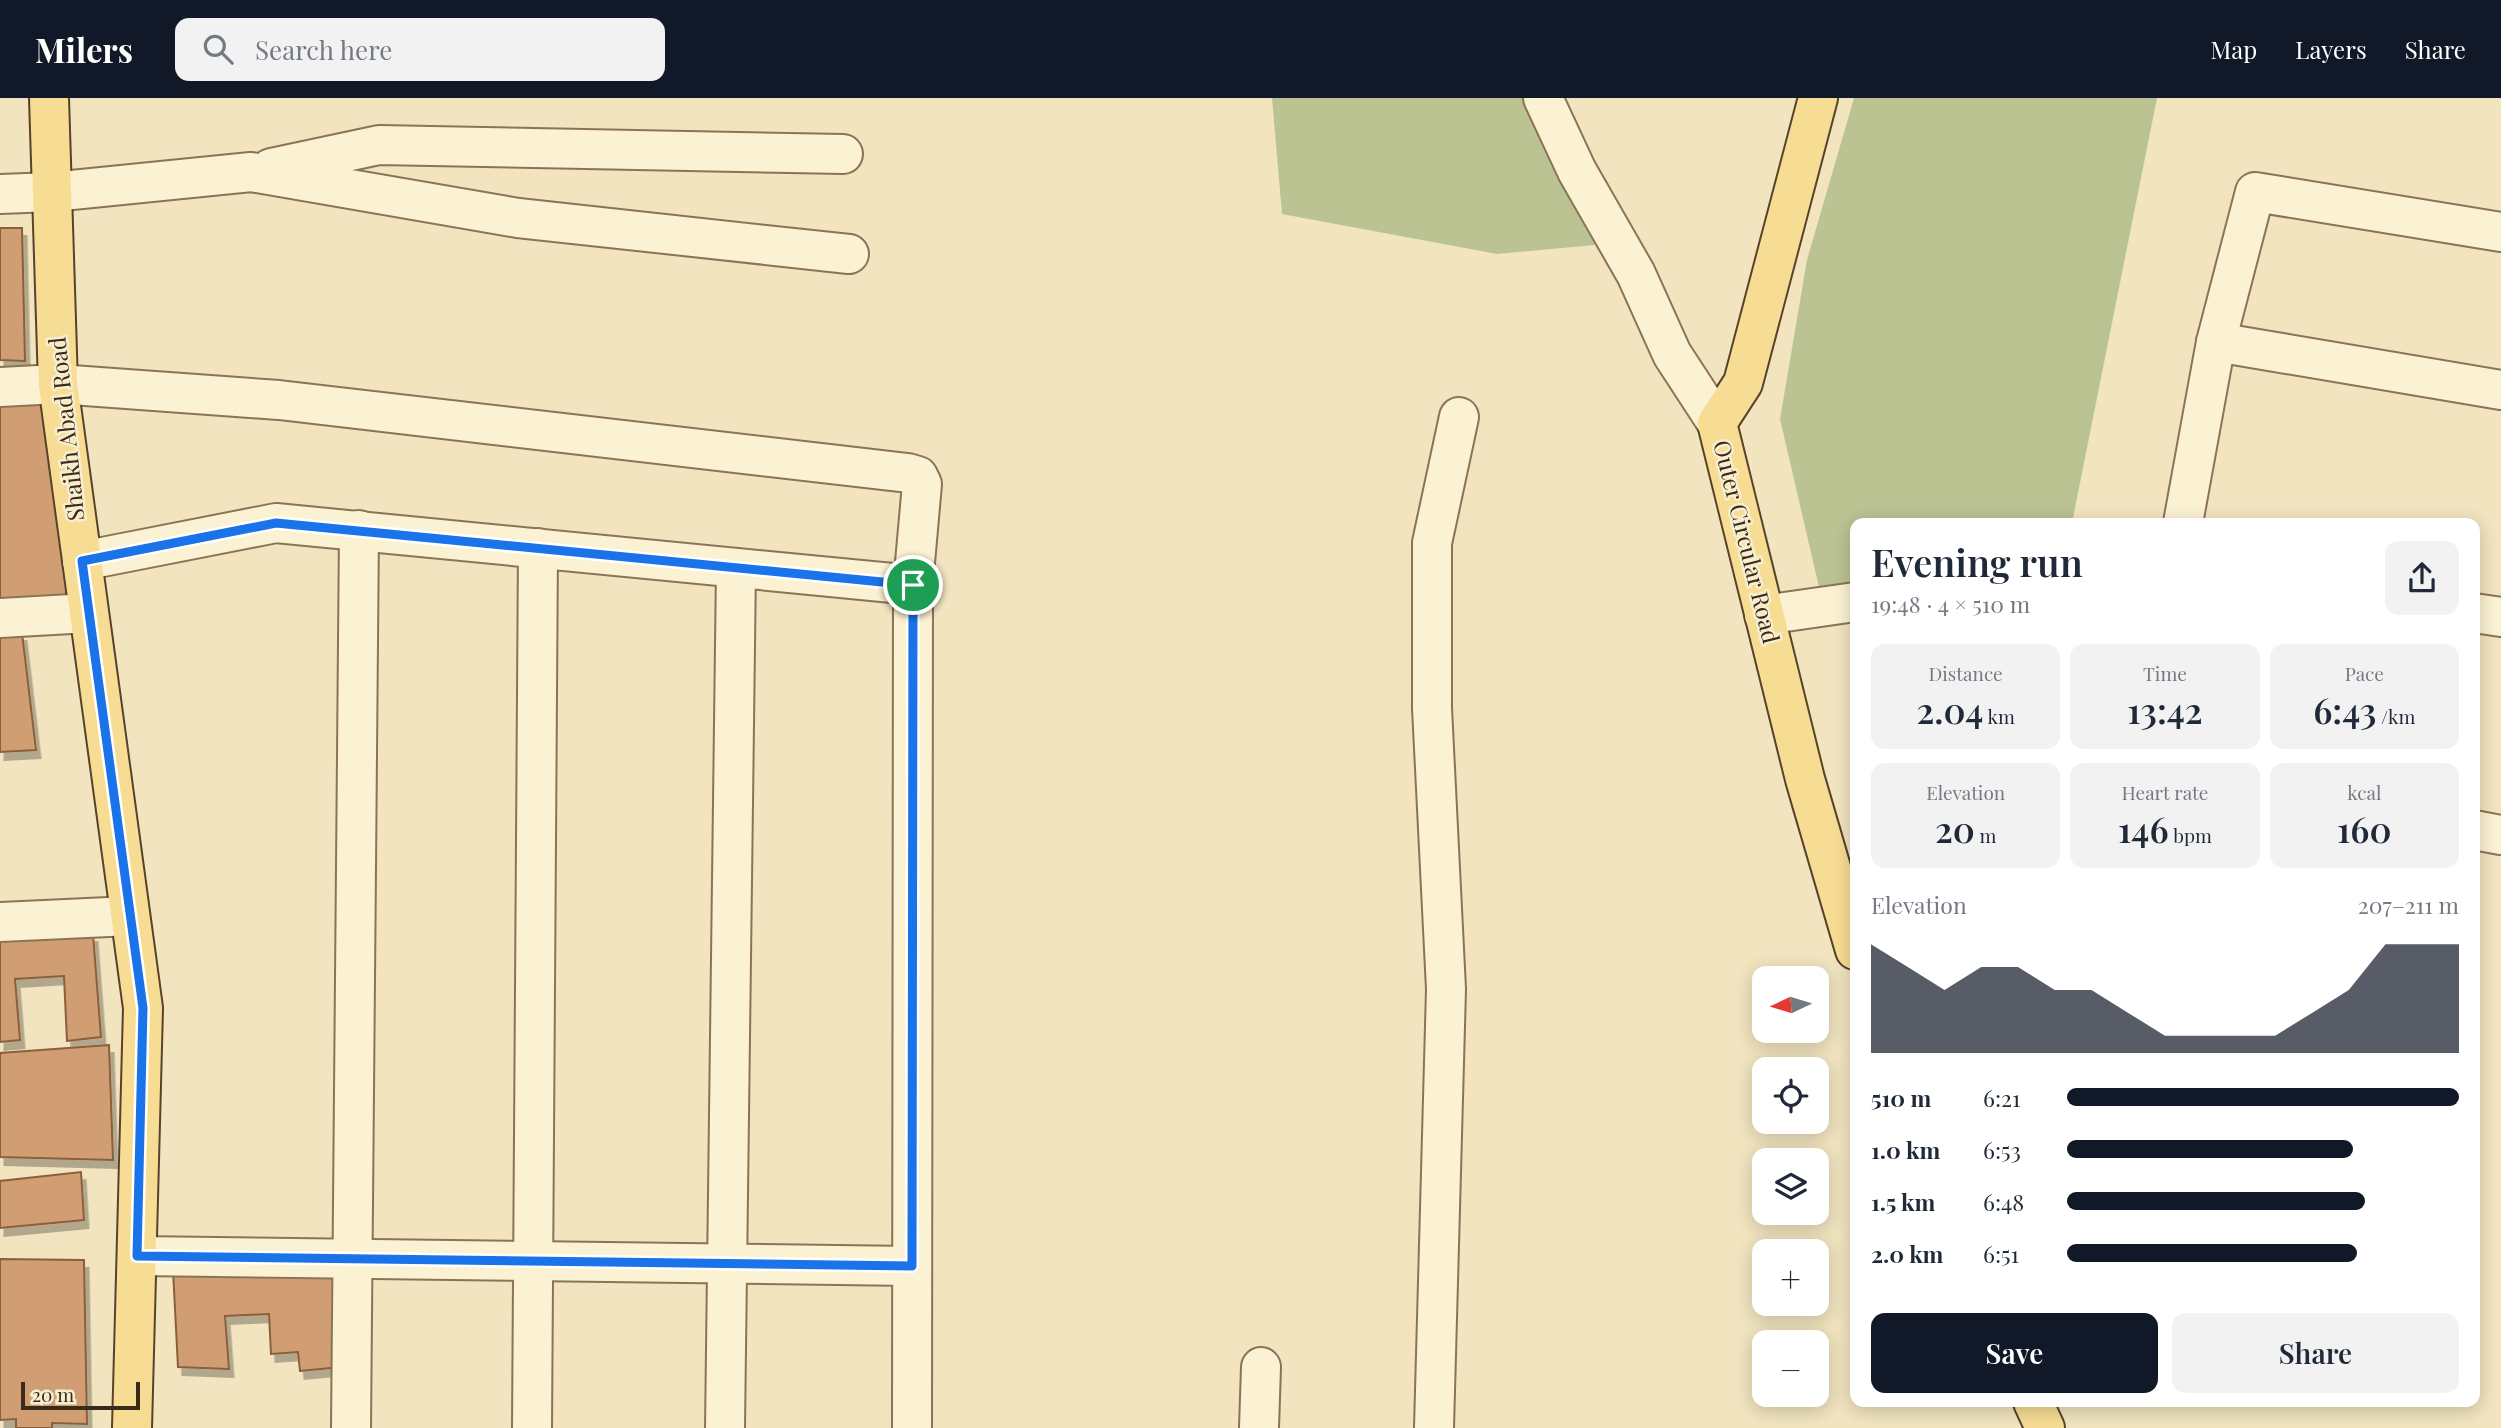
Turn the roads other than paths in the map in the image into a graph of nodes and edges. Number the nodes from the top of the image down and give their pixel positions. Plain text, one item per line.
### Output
1 (49, 98) edge
2 (1543, 98) edge
3 (1818, 98) edge
4 (842, 154) dead end
5 (251, 172) junction
6 (52, 192) junction
7 (0, 194) edge
8 (2501, 232) edge
9 (849, 254) dead end
10 (2216, 342) junction
11 (58, 384) junction
12 (0, 387) edge
13 (2501, 390) edge
14 (1458, 417) dead end
15 (1717, 423) junction
16 (2184, 518) edge
17 (359, 530) junction
18 (538, 548) junction
19 (82, 561) junction
20 (736, 568) junction
21 (913, 585) junction
22 (1850, 603) edge
23 (89, 613) junction
24 (2480, 614) edge
25 (1763, 615) junction
26 (2501, 617) edge
27 (0, 618) edge
28 (2480, 831) edge
29 (2501, 835) edge
30 (130, 916) junction
31 (0, 922) edge
32 (1850, 933) edge
33 (137, 1256) junction
34 (352, 1259) junction
35 (533, 1261) junction
36 (727, 1264) junction
37 (912, 1266) junction
38 (1261, 1367) dead end
39 (2035, 1407) edge
40 (132, 1428) edge
41 (351, 1428) edge
42 (532, 1428) edge
43 (725, 1428) edge
44 (912, 1428) edge
45 (1259, 1428) edge
46 (1434, 1428) edge
47 (2045, 1428) edge

1 - 6 main road, Shaikh Abad Road
2 - 15 street
3 - 15 main road, Outer Circular Road
4 - 5 street
5 - 6 street
5 - 9 street
6 - 7 street
6 - 11 main road, Shaikh Abad Road
8 - 10 street
10 - 13 street
10 - 16 street
11 - 12 street
11 - 19 main road, Shaikh Abad Road
11 - 21 street
14 - 46 street
15 - 25 main road, Outer Circular Road
17 - 18 street
17 - 19 street
17 - 34 street
18 - 20 street
18 - 35 street
19 - 23 main road, Shaikh Abad Road
20 - 21 street
20 - 36 street
21 - 37 street
22 - 25 street
23 - 27 street
23 - 30 main road, Shaikh Abad Road
24 - 26 street
25 - 32 main road, Outer Circular Road
28 - 29 street
30 - 31 street
30 - 33 main road, Shaikh Abad Road
33 - 34 street
33 - 40 main road, Shaikh Abad Road
34 - 35 street
34 - 41 street
35 - 36 street
35 - 42 street
36 - 37 street
36 - 43 street
37 - 44 street
38 - 45 street
39 - 47 main road

